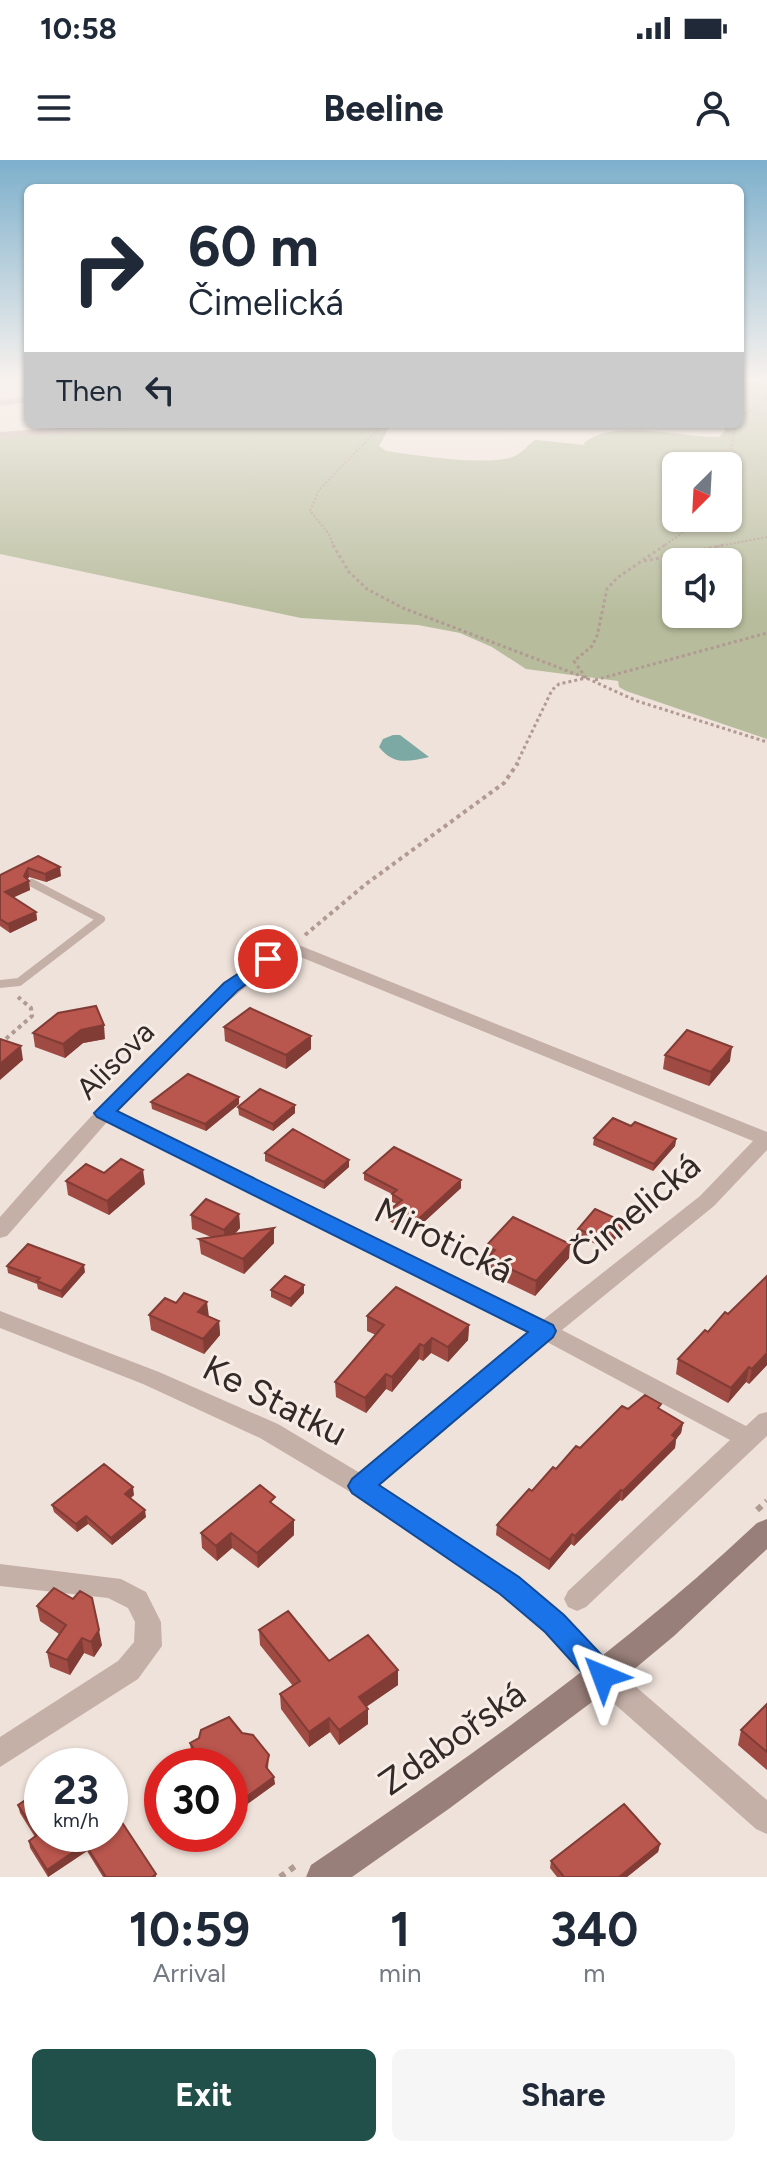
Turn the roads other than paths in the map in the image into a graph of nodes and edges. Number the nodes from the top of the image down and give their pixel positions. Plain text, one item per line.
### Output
1 (32, 883) edge
2 (2, 984) edge
3 (104, 1113) junction
4 (767, 1139) edge
5 (0, 1231) edge
6 (0, 1319) edge
7 (545, 1331) junction
8 (767, 1421) edge
9 (749, 1439) junction
10 (361, 1486) junction
11 (757, 1525) edge
12 (0, 1575) edge
13 (577, 1599) dead end
14 (603, 1676) junction
15 (0, 1753) edge
16 (767, 1819) edge
17 (314, 1868) edge

1 - 2 lane
3 - 4 street, Alisova
3 - 5 street, Alisova
3 - 7 street, Mirotická
4 - 7 street, Čimelická
6 - 10 street, Ke Statku
7 - 9 street, Mirotická
7 - 10 street, Čimelická
8 - 9 street
9 - 13 street
10 - 14 street, Ke Statku
11 - 14 street, Zdabořská
12 - 15 street
14 - 16 street, Ke Statku
14 - 17 street, Zdabořská

